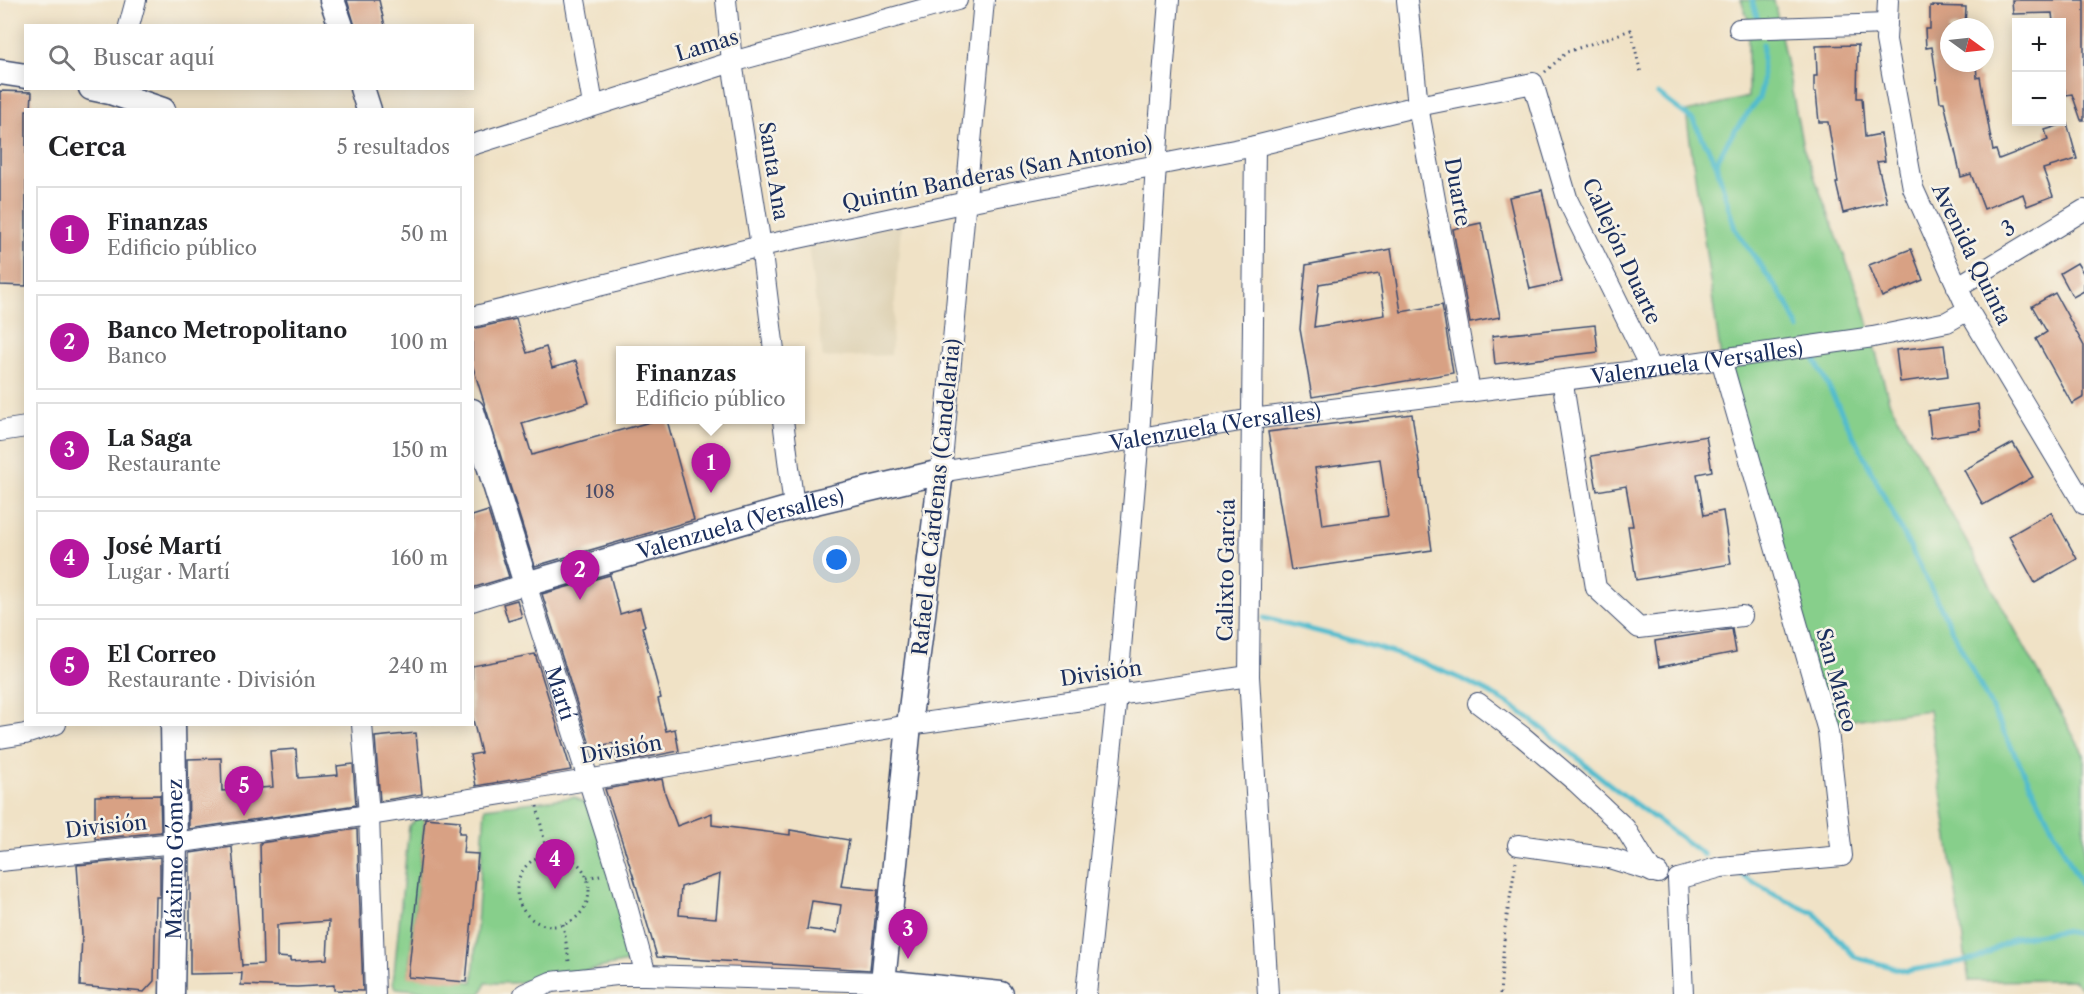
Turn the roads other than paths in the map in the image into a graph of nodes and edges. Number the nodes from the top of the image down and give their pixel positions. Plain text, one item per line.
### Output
1 (136, 0) edge
2 (332, 0) edge
3 (575, 0) edge
4 (726, 0) edge
5 (957, 0) edge
6 (984, 0) edge
7 (1169, 0) edge
8 (1407, 0) edge
9 (1888, 0) edge
10 (130, 24) edge
11 (340, 24) edge
12 (1887, 24) junction
13 (1739, 29) dead end
14 (732, 62) junction
15 (0, 72) edge
16 (24, 76) edge
17 (1533, 83) joint
18 (104, 90) edge
19 (363, 90) edge
20 (593, 105) junction
21 (1418, 106) junction
22 (157, 108) edge
23 (368, 108) edge
24 (474, 145) edge
25 (1255, 146) junction
26 (1155, 165) junction
27 (966, 202) junction
28 (2084, 210) edge
29 (761, 246) junction
30 (1957, 287) junction
31 (1968, 310) junction
32 (474, 317) edge
33 (773, 346) edge
34 (1721, 359) junction
35 (1651, 369) junction
36 (1564, 380) junction
37 (1470, 392) junction
38 (474, 417) edge
39 (1252, 419) junction
40 (784, 424) edge
41 (24, 427) edge
42 (0, 432) edge
43 (1139, 437) junction
44 (941, 472) junction
45 (2084, 504) edge
46 (794, 507) junction
47 (526, 584) junction
48 (474, 600) edge
49 (1742, 616) dead end
50 (1248, 676) junction
51 (1117, 695) junction
52 (1478, 703) dead end
53 (909, 725) junction
54 (50, 726) edge
55 (173, 726) edge
56 (362, 726) edge
57 (0, 738) edge
58 (588, 779) junction
59 (369, 815) junction
60 (175, 843) junction
61 (1518, 845) road end
62 (0, 861) edge
63 (1652, 872) junction
64 (1678, 879) junction
65 (646, 975) junction
66 (757, 986) edge
67 (882, 988) edge
68 (528, 993) edge
69 (172, 994) edge
70 (375, 994) edge
71 (1001, 994) edge
72 (1086, 994) edge
73 (1268, 994) edge
74 (1683, 994) edge

1 - 10 street
2 - 11 main road
3 - 20 street
4 - 14 street, Santa Ana
5 - 14 street, Lamas
6 - 27 street, Rafael de Cárdenas (Candelaria)
7 - 26 street
8 - 21 street, Duarte
9 - 12 street, Avenida Quinta
12 - 13 street
12 - 30 street, Avenida Quinta
14 - 20 street, Lamas
14 - 29 street, Santa Ana
15 - 16 main road
17 - 21 street, Quintín Banderas (San Antonio)
17 - 35 street, Callejón Duarte
18 - 22 main road
19 - 23 main road
20 - 24 street, Lamas
21 - 25 street, Quintín Banderas (San Antonio)
21 - 37 street, Duarte
25 - 26 street, Quintín Banderas (San Antonio)
25 - 39 street, Calixto García
26 - 27 street, Quintín Banderas (San Antonio)
26 - 43 street
27 - 29 street, Quintín Banderas (San Antonio)
27 - 44 street, Rafael de Cárdenas (Candelaria)
28 - 30 street, 3
29 - 32 street, Quintín Banderas (San Antonio)
29 - 33 street, Santa Ana
30 - 31 street, Avenida Quinta
31 - 34 street, Valenzuela (Versalles)
31 - 45 street, Avenida Quinta
34 - 35 street, Valenzuela (Versalles)
34 - 64 street, San Mateo
35 - 36 street, Valenzuela (Versalles)
36 - 37 street, Valenzuela (Versalles)
36 - 49 street
37 - 39 street, Valenzuela (Versalles)
38 - 47 main road, Martí
39 - 43 street, Valenzuela (Versalles)
39 - 50 street, Calixto García
40 - 46 street
41 - 42 street
43 - 44 street, Valenzuela (Versalles)
43 - 51 street
44 - 46 main road, Valenzuela (Versalles)
44 - 53 main road, Rafael de Cárdenas (Candelaria)
46 - 47 main road, Valenzuela (Versalles)
47 - 48 street, Valenzuela (Versalles)
47 - 58 street, Martí
50 - 51 street, División
50 - 73 street, Calixto García
51 - 53 street, División
51 - 72 street
52 - 63 street
53 - 58 street, División
53 - 67 main road, Rafael de Cárdenas (Candelaria)
54 - 57 street
55 - 60 main road, Máximo Gómez
56 - 59 street
58 - 59 street, División
58 - 65 street, Martí
59 - 60 street, División
59 - 70 street
60 - 62 street, División
60 - 69 main road, Máximo Gómez
61 - 63 street
63 - 64 street
64 - 74 street
65 - 66 street
65 - 68 street
66 - 67 street
67 - 71 main road

